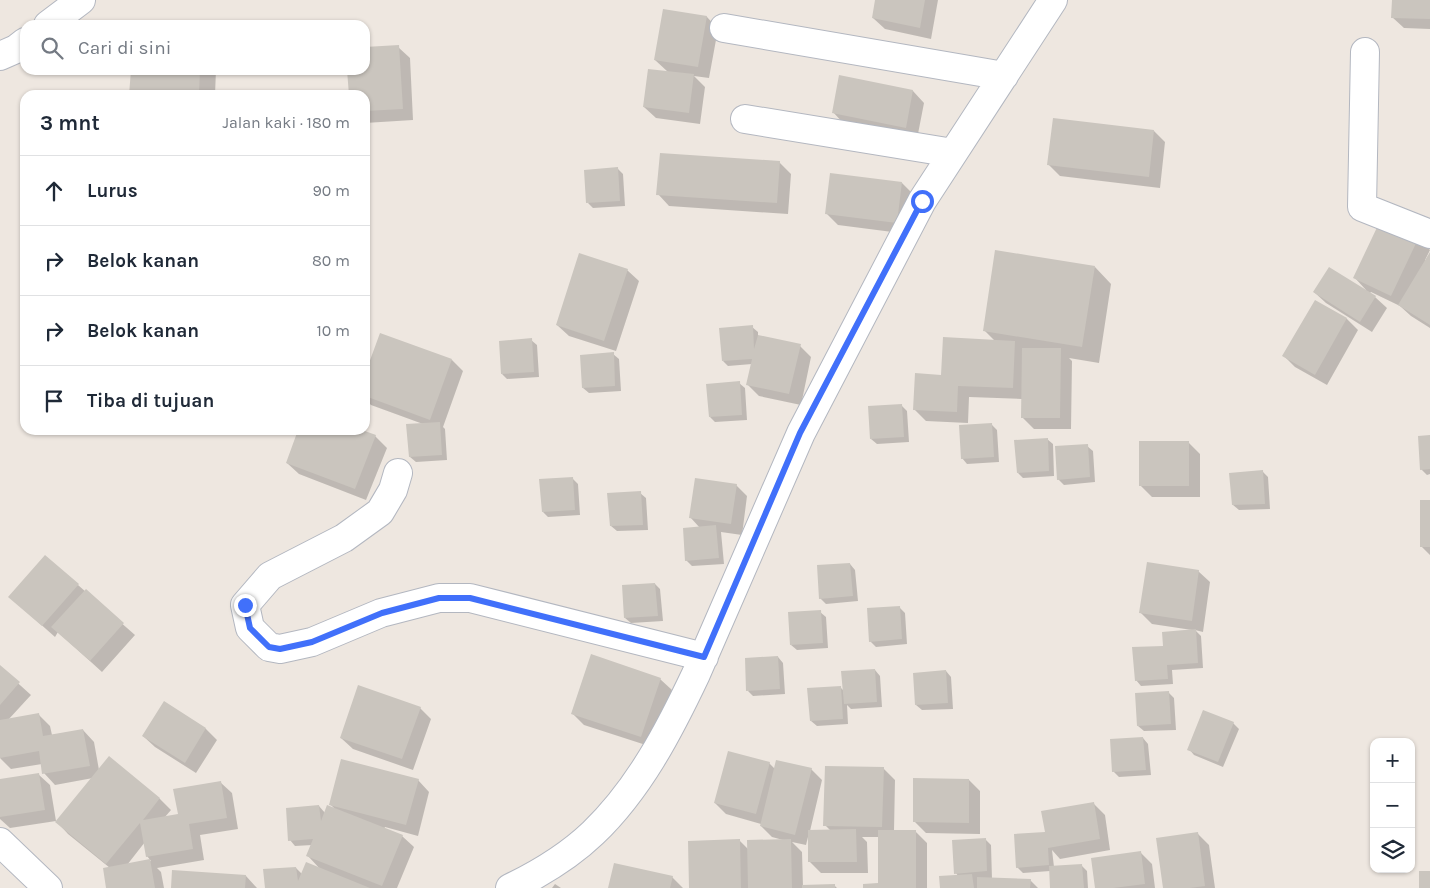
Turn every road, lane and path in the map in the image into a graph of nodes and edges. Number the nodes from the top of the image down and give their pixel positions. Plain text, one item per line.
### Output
1 (81, 0) edge
2 (1053, 0) edge
3 (55, 20) edge
4 (724, 28) dead end
5 (20, 46) edge
6 (1365, 52) dead end
7 (0, 56) edge
8 (1004, 76) junction
9 (745, 119) dead end
10 (953, 153) junction
11 (1430, 234) edge
12 (398, 473) dead end
13 (704, 657) junction
14 (0, 842) edge
15 (48, 888) edge
16 (510, 888) edge

1 - 3 street
2 - 8 street
4 - 8 street
5 - 7 street
6 - 11 street
8 - 10 street
9 - 10 street
10 - 13 street
12 - 13 street
13 - 16 street
14 - 15 street

